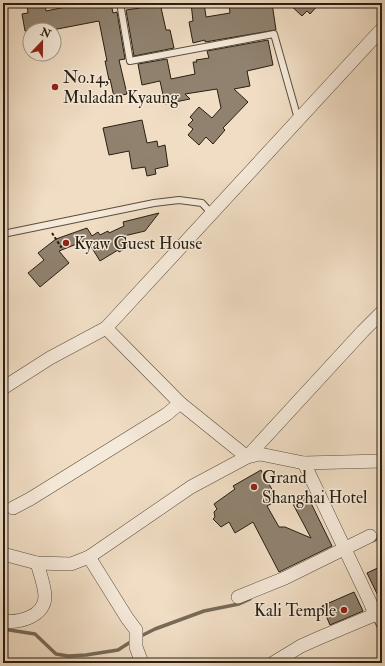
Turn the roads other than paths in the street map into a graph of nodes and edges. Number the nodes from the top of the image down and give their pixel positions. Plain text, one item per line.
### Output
1 (120, 3) edge
2 (382, 29) edge
3 (298, 119) junction
4 (211, 213) junction
5 (3, 234) edge
6 (382, 312) edge
7 (106, 328) junction
8 (3, 388) edge
9 (180, 403) junction
10 (247, 457) junction
11 (382, 461) edge
12 (304, 463) junction
13 (13, 508) dead end
14 (370, 536) dead end
15 (345, 548) junction
16 (3, 554) edge
17 (89, 557) junction
18 (38, 563) junction
19 (238, 597) dead end
20 (378, 613) edge
21 (3, 621) edge
22 (382, 629) edge
23 (142, 663) edge
24 (273, 663) edge

1 - 3 lane
2 - 3 street
3 - 4 street
4 - 5 lane
4 - 7 street
6 - 10 street
7 - 8 street
7 - 9 street
9 - 10 street
9 - 13 street
10 - 12 street
10 - 17 street
11 - 12 street
12 - 15 street
14 - 15 street
15 - 19 street
15 - 20 street
16 - 18 street
17 - 18 street
17 - 23 street
18 - 21 street
20 - 22 lane
20 - 24 street

